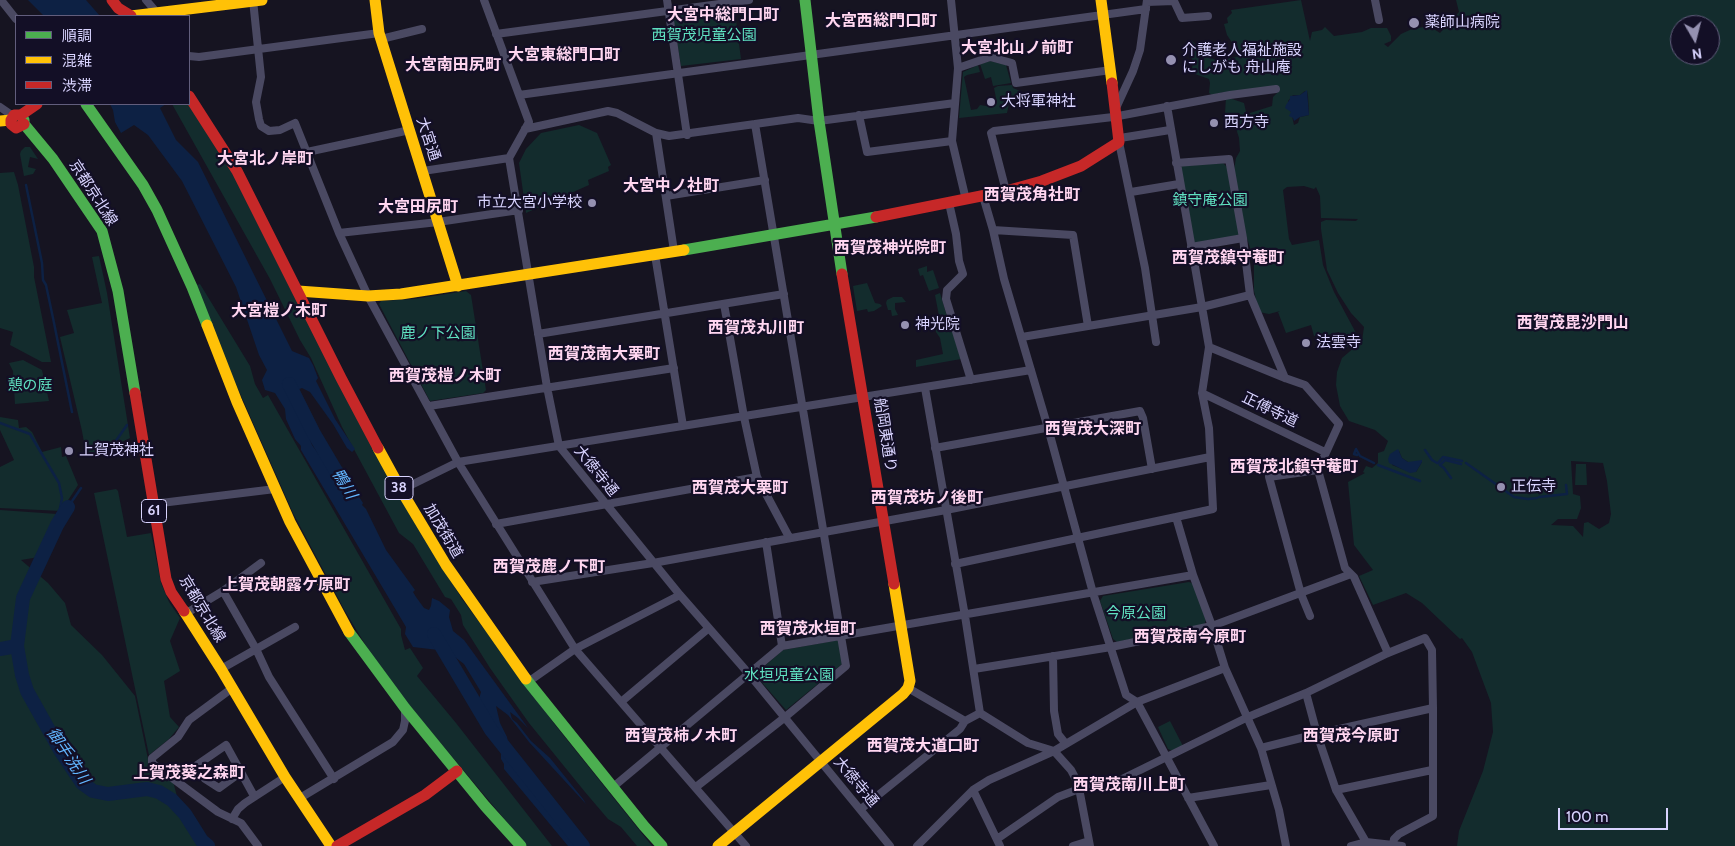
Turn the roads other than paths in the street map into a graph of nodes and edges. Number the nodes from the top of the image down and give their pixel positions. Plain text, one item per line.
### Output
1 (1, 0) edge
2 (112, 0) edge
3 (124, 0) edge
4 (146, 0) edge
5 (256, 0) edge
6 (374, 0) edge
7 (484, 0) edge
8 (667, 0) edge
9 (749, 0) edge
10 (805, 0) edge
11 (951, 0) edge
12 (1101, 0) edge
13 (1375, 0) edge
14 (1147, 4) edge
15 (669, 10) junction
16 (158, 14) junction
17 (1104, 14) junction
18 (129, 15) edge
19 (131, 15) edge
20 (151, 15) edge
21 (1208, 16) dead end
22 (15, 17) edge
23 (1379, 20) dead end
24 (422, 29) dead end
25 (496, 34) junction
26 (955, 35) junction
27 (380, 36) junction
28 (258, 49) junction
29 (812, 55) junction
30 (190, 56) edge
31 (958, 68) junction
32 (1111, 70) junction
33 (678, 73) junction
34 (1276, 89) dead end
35 (519, 95) junction
36 (190, 98) edge
37 (955, 103) junction
38 (35, 105) edge
39 (87, 105) edge
40 (1167, 106) junction
41 (0, 107) edge
42 (1116, 112) junction
43 (859, 115) junction
44 (16, 120) edge
45 (819, 121) junction
46 (755, 124) junction
47 (525, 129) junction
48 (410, 130) junction
49 (1170, 130) junction
50 (656, 133) junction
51 (687, 135) junction
52 (1120, 140) junction
53 (952, 141) junction
54 (307, 152) junction
55 (509, 158) junction
56 (1176, 163) junction
57 (423, 171) junction
58 (765, 180) junction
59 (1179, 184) junction
60 (1006, 191) junction
61 (1131, 192) junction
62 (666, 196) junction
63 (983, 196) junction
64 (966, 200) junction
65 (949, 203) junction
66 (518, 210) junction
67 (438, 222) junction
68 (834, 226) junction
69 (993, 230) junction
70 (339, 233) junction
71 (773, 235) junction
72 (1243, 238) junction
73 (1191, 247) junction
74 (674, 252) junction
75 (655, 255) junction
76 (529, 275) junction
77 (458, 286) junction
78 (298, 291) junction
79 (784, 294) junction
80 (1250, 295) junction
81 (368, 296) junction
82 (724, 304) junction
83 (1202, 307) junction
84 (664, 313) junction
85 (1152, 316) junction
86 (1088, 326) junction
87 (538, 334) junction
88 (1022, 337) junction
89 (1156, 342) dead end
90 (1209, 347) junction
91 (674, 368) junction
92 (1031, 370) junction
93 (1286, 378) junction
94 (971, 380) junction
95 (547, 387) junction
96 (925, 388) junction
97 (1202, 393) junction
98 (864, 398) junction
99 (429, 406) junction
100 (803, 407) junction
101 (744, 417) junction
102 (683, 426) junction
103 (1048, 428) junction
104 (559, 446) junction
105 (935, 448) junction
106 (1325, 452) junction
107 (1210, 457) junction
108 (458, 462) junction
109 (1152, 469) junction
110 (1318, 470) junction
111 (757, 478) junction
112 (1064, 486) junction
113 (275, 489) junction
114 (401, 490) junction
115 (153, 504) junction
116 (606, 505) junction
117 (946, 510) junction
118 (1176, 517) junction
119 (884, 520) junction
120 (496, 524) junction
121 (825, 531) junction
122 (789, 537) junction
123 (1078, 538) junction
124 (766, 542) junction
125 (260, 563) dead end
126 (653, 563) junction
127 (955, 564) junction
128 (1351, 574) junction
129 (1194, 575) junction
130 (532, 582) junction
131 (223, 591) junction
132 (1093, 593) junction
133 (1301, 594) junction
134 (680, 596) junction
135 (186, 614) junction
136 (965, 616) junction
137 (1310, 616) dead end
138 (902, 626) junction
139 (1212, 626) junction
140 (295, 627) dead end
141 (708, 628) junction
142 (841, 636) junction
143 (782, 646) junction
144 (1111, 647) junction
145 (256, 649) junction
146 (575, 650) junction
147 (1388, 653) junction
148 (1053, 656) junction
149 (1225, 668) junction
150 (221, 669) junction
151 (974, 669) junction
152 (749, 674) junction
153 (528, 682) junction
154 (908, 688) junction
155 (231, 689) junction
156 (1306, 693) junction
157 (621, 702) junction
158 (1137, 702) junction
159 (405, 708) junction
160 (1433, 708) junction
161 (980, 713) junction
162 (1248, 716) junction
163 (784, 718) junction
164 (965, 721) junction
165 (1318, 734) junction
166 (1066, 744) junction
167 (661, 748) junction
168 (1260, 748) junction
169 (1054, 751) junction
170 (1166, 757) junction
171 (821, 761) junction
172 (1432, 770) junction
173 (457, 771) junction
174 (241, 772) junction
175 (285, 777) junction
176 (334, 778) junction
177 (1271, 785) junction
178 (613, 787) junction
179 (696, 787) junction
180 (973, 790) junction
181 (1079, 790) junction
182 (1336, 790) junction
183 (254, 796) junction
184 (300, 798) junction
185 (1188, 798) junction
186 (860, 809) junction
187 (232, 818) junction
188 (734, 833) junction
189 (1366, 842) junction
190 (998, 843) edge
191 (1089, 844) edge
192 (1392, 845) junction
193 (258, 846) edge
194 (331, 846) edge
195 (337, 846) edge
196 (521, 846) edge
197 (662, 846) edge
198 (718, 846) edge
199 (746, 846) edge
200 (890, 846) edge
201 (917, 846) edge
202 (1073, 846) edge
203 (1214, 846) edge
204 (1286, 846) edge
205 (1351, 846) edge
206 (1402, 846) edge

1 - 22 street
2 - 18 street
3 - 19 street
4 - 16 street
5 - 16 street
5 - 28 street
6 - 27 street, 大宮通
7 - 25 street
8 - 15 street
9 - 15 street
10 - 29 street, 船岡東通り
11 - 26 street
12 - 17 street
13 - 23 street
14 - 17 street
14 - 21 street
14 - 42 street
15 - 25 street
15 - 33 street
16 - 20 street
17 - 26 street
17 - 32 street
24 - 27 street
25 - 35 street
26 - 29 street
26 - 31 street
27 - 28 street
27 - 48 street, 大宮通
28 - 30 street
28 - 54 street
29 - 33 street
29 - 45 street, 船岡東通り
31 - 32 street
31 - 37 street
32 - 42 street
33 - 35 street
33 - 51 street
34 - 40 street
35 - 47 street
36 - 78 street, 加茂街道 / 38
37 - 43 street
37 - 53 street
38 - 44 street
39 - 113 street
40 - 42 street
40 - 49 street
41 - 44 street
42 - 52 street
42 - 60 street
43 - 45 street
43 - 53 street
44 - 115 street, 京都京北線 / 61
45 - 46 street
45 - 68 street, 船岡東通り
46 - 51 street
46 - 58 street
47 - 50 street
47 - 55 street
48 - 54 street
48 - 57 street, 大宮通
49 - 52 street
49 - 56 street
50 - 51 street
50 - 62 street
52 - 60 street
52 - 61 street
53 - 64 street
54 - 70 street
55 - 57 street
55 - 66 street, 大徳寺通
56 - 59 street
56 - 72 street
57 - 67 street, 大宮通
58 - 62 street
58 - 71 street
59 - 61 street
59 - 73 street
60 - 63 street
61 - 85 street
62 - 74 street
63 - 64 street
63 - 69 street
64 - 65 street
65 - 68 street
65 - 94 street
66 - 67 street
66 - 76 street, 大徳寺通
67 - 70 street
67 - 77 street, 大宮通
68 - 71 street
68 - 98 street, 船岡東通り
69 - 86 street
69 - 88 street
70 - 81 street
71 - 74 street
71 - 79 street
72 - 73 street
72 - 80 street
73 - 83 street
74 - 75 street
75 - 76 street
75 - 84 street
76 - 77 street
76 - 87 street, 大徳寺通
77 - 81 street
78 - 81 street
78 - 114 street, 加茂街道 / 38
79 - 82 street
79 - 100 street
80 - 83 street
80 - 93 street
81 - 99 street
82 - 84 street
82 - 101 street
83 - 85 street
83 - 90 street
84 - 87 street
84 - 91 street
85 - 86 street
85 - 89 street
86 - 88 street
87 - 95 street, 大徳寺通
88 - 92 street
90 - 93 street
90 - 97 street
91 - 95 street
91 - 102 street
92 - 94 street
92 - 103 street
93 - 106 street
94 - 96 street
95 - 99 street
95 - 104 street, 大徳寺通
96 - 98 street
96 - 105 street
97 - 106 street, 正傅寺道
97 - 107 street
98 - 100 street
98 - 119 street, 船岡東通り
99 - 108 street
100 - 101 street
100 - 121 street
101 - 102 street
101 - 111 street
102 - 104 street
103 - 105 street
103 - 109 street
103 - 112 street
104 - 108 street
104 - 116 street, 大徳寺通
105 - 117 street
106 - 110 street
107 - 109 street
107 - 118 street
108 - 114 street
108 - 120 street
109 - 112 street
110 - 128 street
110 - 133 street
111 - 116 street
111 - 122 street
112 - 117 street
112 - 123 street
113 - 115 street
113 - 159 street
114 - 153 street, 加茂街道 / 38
115 - 135 street, 京都京北線 / 61
116 - 120 street
116 - 126 street, 大徳寺通
117 - 119 street
117 - 127 street
118 - 123 street
118 - 129 street
119 - 121 street
119 - 138 street, 船岡東通り
120 - 130 street
121 - 122 street
121 - 142 street
122 - 124 street
123 - 127 street
123 - 132 street
124 - 126 street
124 - 143 street
125 - 131 street
126 - 130 street
126 - 134 street, 大徳寺通
127 - 136 street
128 - 133 street
128 - 147 street
129 - 132 street
129 - 139 street
130 - 146 street
131 - 135 street
131 - 145 street
132 - 136 street
132 - 144 street
133 - 137 street
133 - 139 street
134 - 141 street, 大徳寺通
134 - 146 street
135 - 150 street, 京都京北線 / 61
136 - 138 street
136 - 151 street
138 - 142 street
138 - 154 street, 船岡東通り
139 - 144 street
139 - 149 street
140 - 145 street
141 - 152 street, 大徳寺通
141 - 157 street
142 - 143 street
142 - 163 street
143 - 152 street
144 - 148 street
144 - 158 street
145 - 150 street
145 - 176 street
146 - 153 street
146 - 157 street
147 - 156 street
147 - 160 street
148 - 151 street
148 - 166 street
149 - 158 street
149 - 162 street
150 - 155 street, 京都京北線 / 61
151 - 161 street
152 - 163 street, 大徳寺通
152 - 167 street
153 - 178 street, 加茂街道 / 38
154 - 164 street
154 - 171 street
155 - 175 street, 京都京北線 / 61
155 - 187 street
156 - 162 street
156 - 165 street
157 - 167 street
158 - 166 street
158 - 170 street
159 - 173 street
159 - 176 street
160 - 165 street
160 - 172 street
161 - 164 street
161 - 169 street
162 - 168 street
162 - 170 street
163 - 171 street, 大徳寺通
163 - 179 street
164 - 186 street
165 - 168 street
165 - 182 street
166 - 169 street
167 - 178 street
167 - 179 street
168 - 177 street
169 - 180 street
169 - 181 street
170 - 181 street
170 - 185 street
171 - 186 street, 大徳寺通
171 - 188 street
172 - 182 street
172 - 192 street
173 - 195 street
173 - 196 street
174 - 174 street
174 - 183 street
175 - 183 street
175 - 184 street, 京都京北線 / 61
176 - 184 street
177 - 185 street
177 - 204 street
178 - 197 street, 加茂街道 / 38
179 - 188 street
180 - 190 street
180 - 201 street
181 - 190 street
181 - 191 street
182 - 189 street
183 - 187 street
184 - 194 street, 京都京北線 / 61
185 - 203 street
186 - 200 street, 大徳寺通
187 - 193 street
188 - 198 street
188 - 199 street
189 - 192 street
189 - 205 street
191 - 202 street
192 - 206 street

